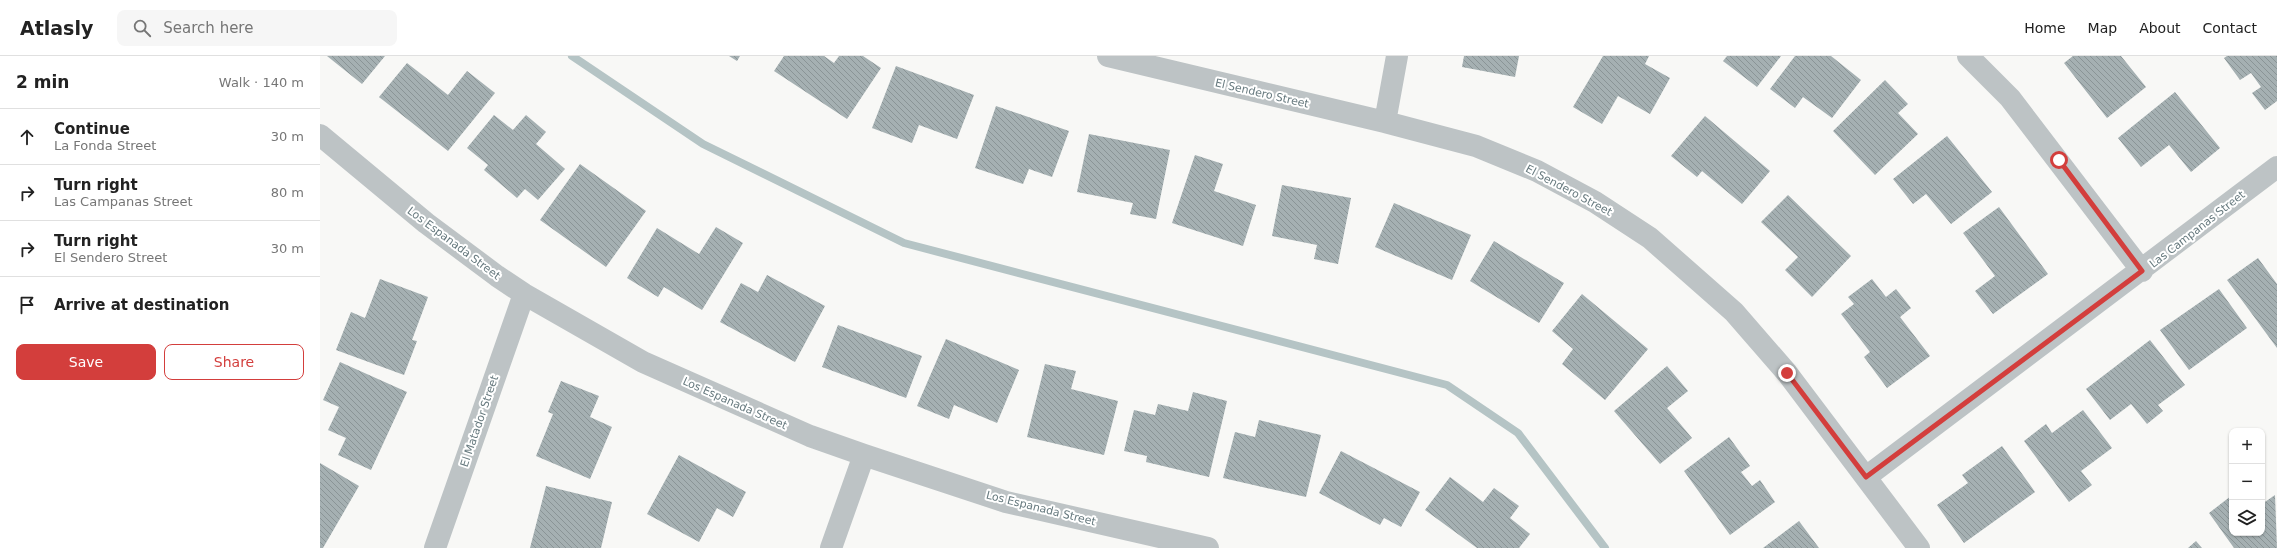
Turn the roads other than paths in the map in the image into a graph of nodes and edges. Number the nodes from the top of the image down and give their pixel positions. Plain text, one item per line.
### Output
1 (1108, 56) edge
2 (1397, 56) edge
3 (1968, 56) edge
4 (1385, 122) junction
5 (320, 135) edge
6 (2277, 167) edge
7 (2142, 271) junction
8 (524, 294) junction
9 (864, 455) junction
10 (1866, 477) junction
11 (435, 548) edge
12 (831, 548) edge
13 (1208, 548) edge
14 (1919, 548) edge

1 - 4 street, El Sendero Street
2 - 4 street
3 - 7 street
4 - 10 street, El Sendero Street
5 - 8 street, Los Espanada Street
6 - 7 street, Las Campanas Street
7 - 10 street, Las Campanas Street
8 - 9 street, Los Espanada Street
8 - 11 street, El Matador Street
9 - 12 street
9 - 13 street, Los Espanada Street
10 - 14 street, El Sendero Street

